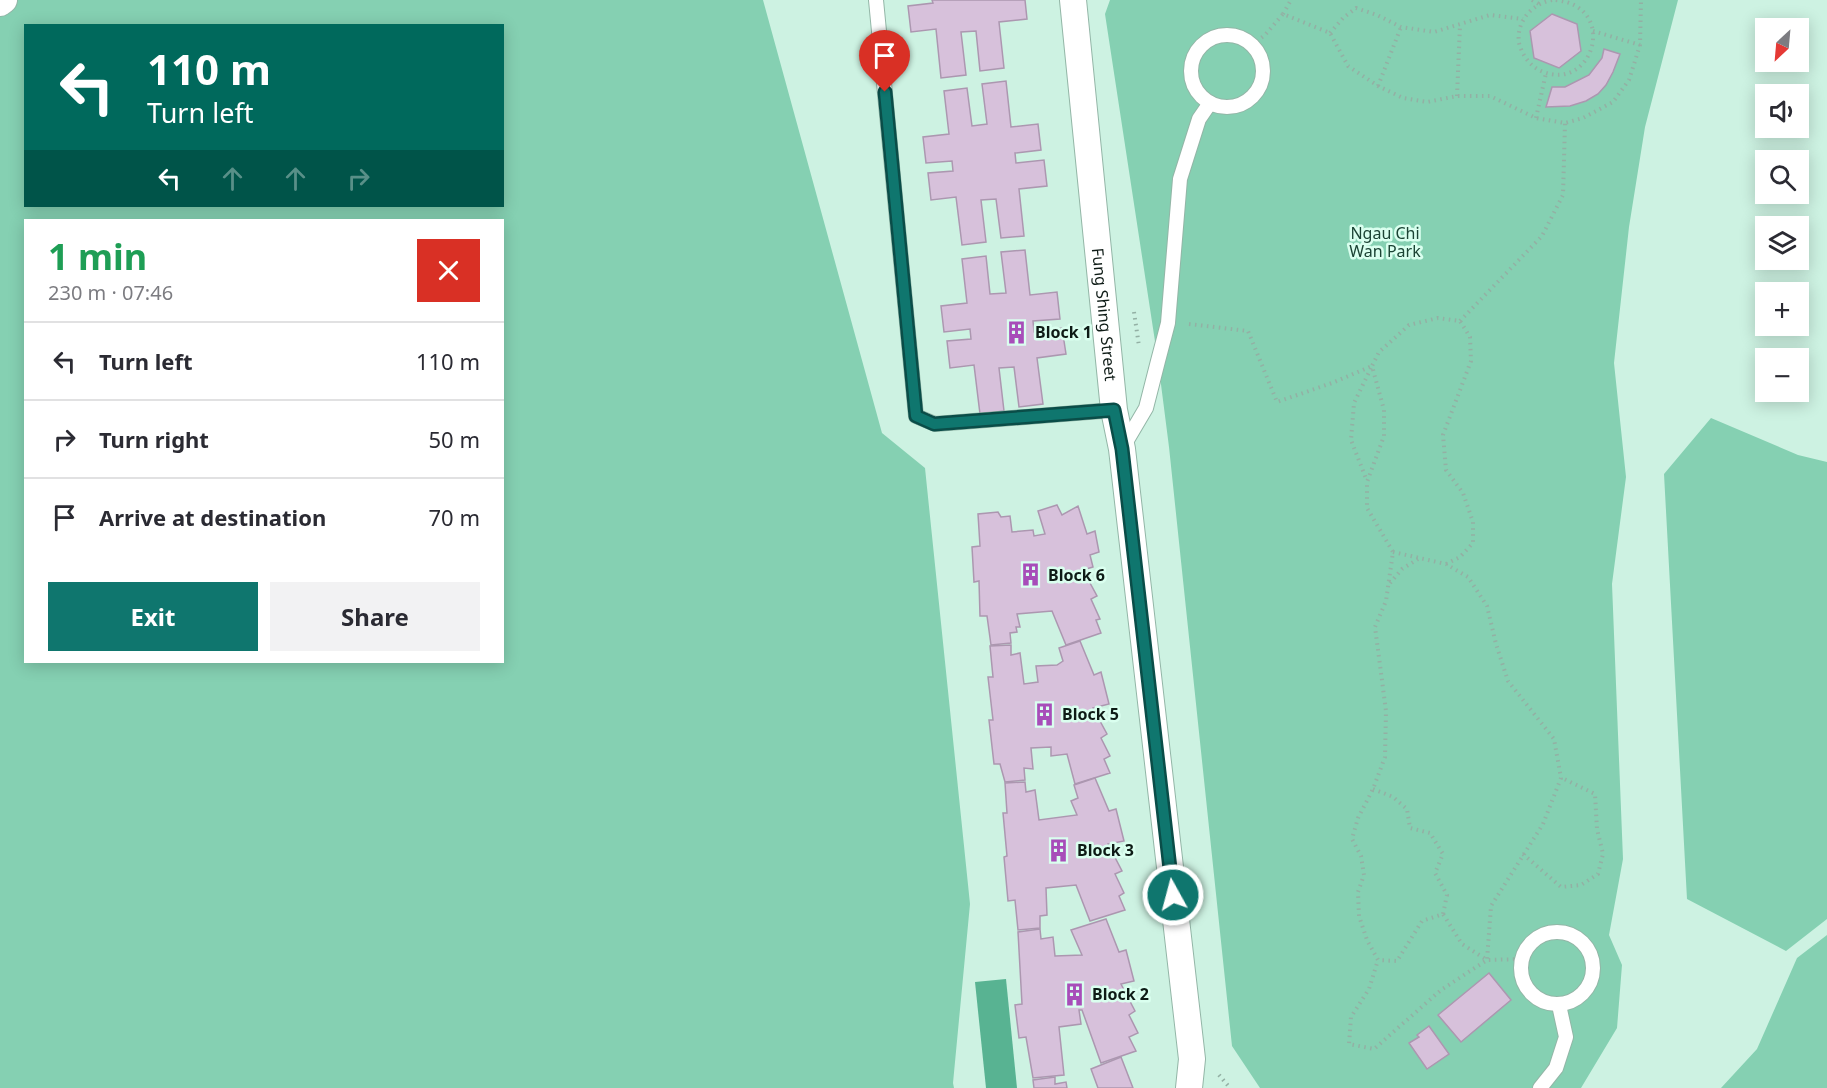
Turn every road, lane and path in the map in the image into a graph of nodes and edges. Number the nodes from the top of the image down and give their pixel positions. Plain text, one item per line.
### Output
1 (4, 0) edge
2 (876, 0) edge
3 (1073, 0) edge
4 (1291, 0) edge
5 (1532, 0) edge
6 (1553, 0) edge
7 (1641, 0) edge
8 (0, 3) edge
9 (1539, 4) junction
10 (1283, 14) junction
11 (1523, 19) junction
12 (1460, 24) junction
13 (1401, 27) junction
14 (1593, 31) junction
15 (1330, 33) junction
16 (1252, 45) junction
17 (1640, 45) junction
18 (1546, 73) junction
19 (1378, 86) junction
20 (1457, 96) junction
21 (1210, 103) junction
22 (1536, 118) junction
23 (1565, 123) junction
24 (1460, 321) junction
25 (1187, 323) dead end
26 (1372, 366) junction
27 (1114, 410) junction
28 (1122, 449) junction
29 (1367, 482) junction
30 (1393, 552) junction
31 (1419, 559) junction
32 (1446, 564) junction
33 (1389, 584) junction
34 (1562, 778) junction
35 (1373, 789) junction
36 (1522, 854) junction
37 (1443, 914) junction
38 (1522, 959) junction
39 (1378, 960) junction
40 (1487, 960) junction
41 (1559, 1005) junction
42 (1192, 1059) junction
43 (1189, 1088) edge
44 (1207, 1088) edge
45 (1540, 1088) edge

1 - 8 street
2 - 27 lane
3 - 27 street, Fung Shing Street
4 - 10 path
5 - 9 path
6 - 9 path
6 - 14 path
7 - 17 path
9 - 11 path
10 - 15 path
10 - 16 path
11 - 12 path
11 - 18 path
12 - 13 path
12 - 20 path
13 - 15 path
13 - 19 path
14 - 17 path
14 - 18 path
15 - 19 path
16 - 21 lane
16 - 21 lane
17 - 23 path
18 - 22 path
19 - 20 path
20 - 22 path
21 - 28 lane
22 - 23 path
23 - 24 path
24 - 26 path
24 - 32 path
25 - 26 path
26 - 29 path
26 - 29 path
27 - 28 street, Fung Shing Street
28 - 42 street, Fung Shing Street
29 - 30 path
30 - 31 path
30 - 33 path
31 - 32 path
31 - 33 path
32 - 34 path
33 - 35 path
34 - 36 path
34 - 36 path
35 - 37 path
35 - 39 path
36 - 40 path
37 - 39 path
37 - 40 path
38 - 40 path
38 - 41 lane
38 - 41 lane
39 - 40 path
41 - 45 lane
42 - 43 street, Fung Shing Street
42 - 44 street, Fung Shing Street

